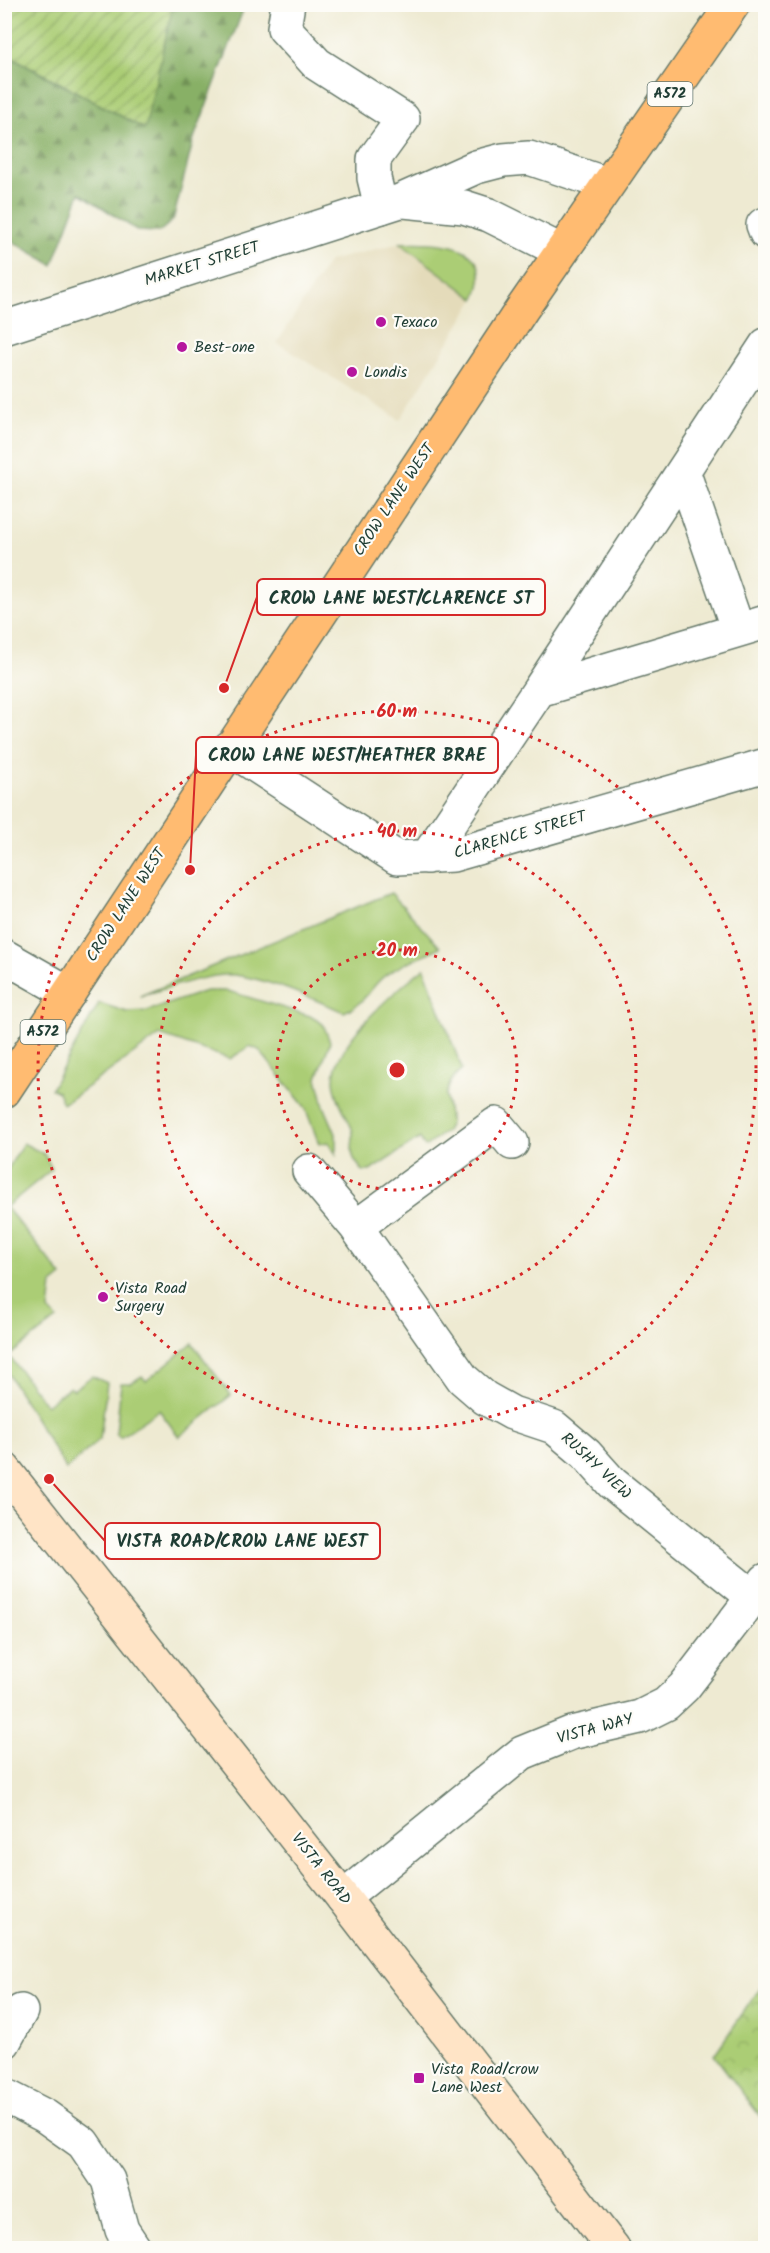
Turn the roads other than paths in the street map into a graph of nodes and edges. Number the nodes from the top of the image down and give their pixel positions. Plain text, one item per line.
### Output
1 (288, 4) edge
2 (733, 4) edge
3 (607, 184) junction
4 (390, 204) junction
5 (765, 224) edge
6 (765, 232) edge
7 (561, 250) junction
8 (4, 328) edge
9 (765, 345) edge
10 (683, 471) junction
11 (752, 626) edge
12 (539, 690) junction
13 (229, 748) junction
14 (765, 765) edge
15 (427, 857) junction
16 (4, 956) edge
17 (69, 993) junction
18 (4, 1091) edge
19 (496, 1123) dead end
20 (309, 1171) dead end
21 (356, 1227) junction
22 (4, 1450) edge
23 (11, 1479) edge
24 (759, 1588) edge
25 (344, 1898) junction
26 (21, 2011) dead end
27 (4, 2042) edge
28 (4, 2095) edge
29 (134, 2248) edge
30 (614, 2248) edge

1 - 4 street
2 - 3 main road, CROW LANE WEST / A572
3 - 4 street, MARKET STREET
3 - 7 main road, CROW LANE WEST / A572
4 - 7 street, MARKET STREET
4 - 8 street, MARKET STREET
5 - 6 street
7 - 13 main road, CROW LANE WEST / A572
9 - 10 street
10 - 11 street
10 - 12 street
11 - 12 street
12 - 15 street
13 - 15 street, CLARENCE STREET
13 - 17 main road, CROW LANE WEST / A572
14 - 15 street, CLARENCE STREET
16 - 17 street
17 - 18 main road, CROW LANE WEST / A572
19 - 21 street
20 - 21 street, RUSHY VIEW
21 - 24 street, RUSHY VIEW
22 - 23 main road, VISTA ROAD
23 - 25 main road, VISTA ROAD
24 - 25 street, VISTA WAY
25 - 30 main road, VISTA ROAD
26 - 27 street
28 - 29 street

